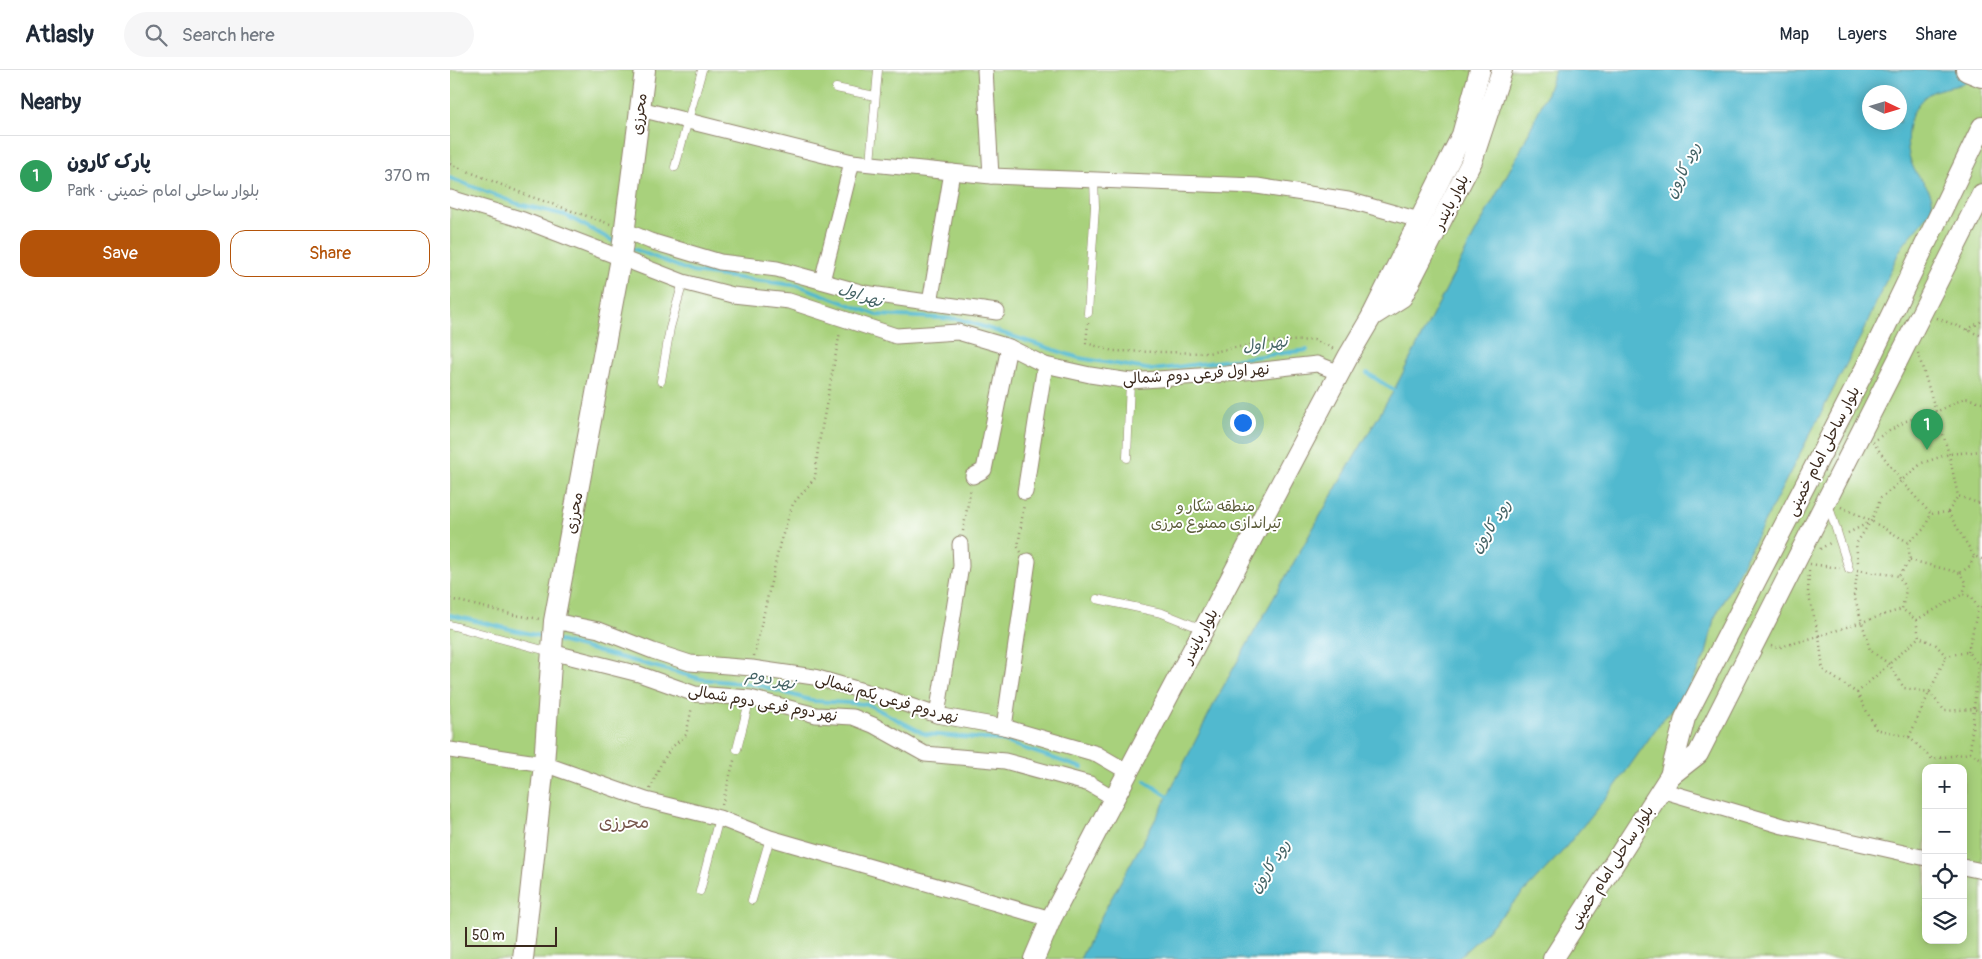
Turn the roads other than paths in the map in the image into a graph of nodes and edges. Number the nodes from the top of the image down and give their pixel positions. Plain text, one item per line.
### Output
1 (645, 70) edge
2 (702, 70) edge
3 (878, 70) edge
4 (985, 70) edge
5 (1502, 70) edge
6 (1967, 70) edge
7 (1479, 72) edge
8 (1982, 76) edge
9 (836, 88) dead end
10 (875, 96) junction
11 (640, 109) junction
12 (688, 121) junction
13 (1982, 127) edge
14 (852, 162) junction
15 (870, 164) junction
16 (675, 167) dead end
17 (952, 172) junction
18 (991, 176) junction
19 (1094, 181) junction
20 (1982, 194) edge
21 (450, 198) edge
22 (1419, 220) junction
23 (622, 244) junction
24 (822, 281) junction
25 (684, 282) junction
26 (930, 303) junction
27 (997, 312) dead end
28 (1088, 313) road end
29 (1372, 316) junction
30 (1008, 347) junction
31 (1045, 365) junction
32 (1340, 373) junction
33 (661, 381) dead end
34 (1130, 381) junction
35 (1127, 458) dead end
36 (973, 476) road end
37 (1025, 492) road end
38 (1826, 500) junction
39 (960, 544) road end
40 (1028, 561) road end
41 (1848, 569) dead end
42 (1097, 599) dead end
43 (450, 625) edge
44 (1204, 630) junction
45 (552, 637) junction
46 (750, 698) junction
47 (937, 716) junction
48 (1004, 727) junction
49 (737, 748) road end
50 (450, 750) edge
51 (544, 764) junction
52 (1128, 772) junction
53 (1666, 783) junction
54 (1114, 798) junction
55 (719, 818) junction
56 (770, 838) junction
57 (1922, 857) edge
58 (1967, 868) edge
59 (1982, 871) edge
60 (700, 891) dead end
61 (752, 900) dead end
62 (1051, 919) junction
63 (523, 959) edge
64 (1034, 959) edge
65 (1553, 959) edge

1 - 11 street, محرزی
2 - 12 lane
3 - 10 lane
4 - 18 street
5 - 29 street, بلوار بایندر
6 - 8 main road
7 - 22 street, بلوار بایندر
9 - 10 lane
10 - 15 lane
11 - 12 street
11 - 23 street, محرزی
12 - 14 street
12 - 16 lane
13 - 53 street, بلوار ساحلی امام خمینی
14 - 15 street
14 - 24 street
15 - 17 street
17 - 18 street
17 - 26 street
18 - 19 street
19 - 22 street
19 - 28 lane
20 - 38 street, بلوار ساحلی امام خمینی
21 - 23 street
22 - 29 street, بلوار بایندر
23 - 24 street
23 - 25 street, نهر اول فرعی دوم شمالی
23 - 45 street, محرزی
24 - 26 street
25 - 30 street, نهر اول فرعی دوم شمالی
25 - 33 lane
26 - 27 street
29 - 32 street, بلوار بایندر
30 - 31 street, نهر اول فرعی دوم شمالی
30 - 36 street
31 - 34 street, نهر اول فرعی دوم شمالی
31 - 37 street
32 - 34 street, نهر اول فرعی دوم شمالی
32 - 44 street, بلوار بایندر
34 - 35 lane
38 - 41 lane
38 - 53 street, بلوار ساحلی امام خمینی
39 - 47 street
40 - 48 street
42 - 44 lane
43 - 45 lane
44 - 52 street, بلوار بایندر
45 - 46 street, نهر دوم فرعی دوم شمالی
45 - 47 street, نهر دوم فرعی یکم شمالی
45 - 51 street, محرزی
46 - 49 lane
46 - 54 street, نهر دوم فرعی دوم شمالی
47 - 48 street, نهر دوم فرعی یکم شمالی
48 - 52 street, نهر دوم فرعی یکم شمالی
50 - 51 street
51 - 55 street
51 - 63 street, محرزی
52 - 54 street, بلوار بایندر
53 - 57 street
53 - 65 street, بلوار ساحلی امام خمینی
54 - 62 street, بلوار بایندر
55 - 56 street
55 - 60 lane
56 - 61 lane
56 - 62 street
58 - 59 street
62 - 64 street, بلوار بایندر

